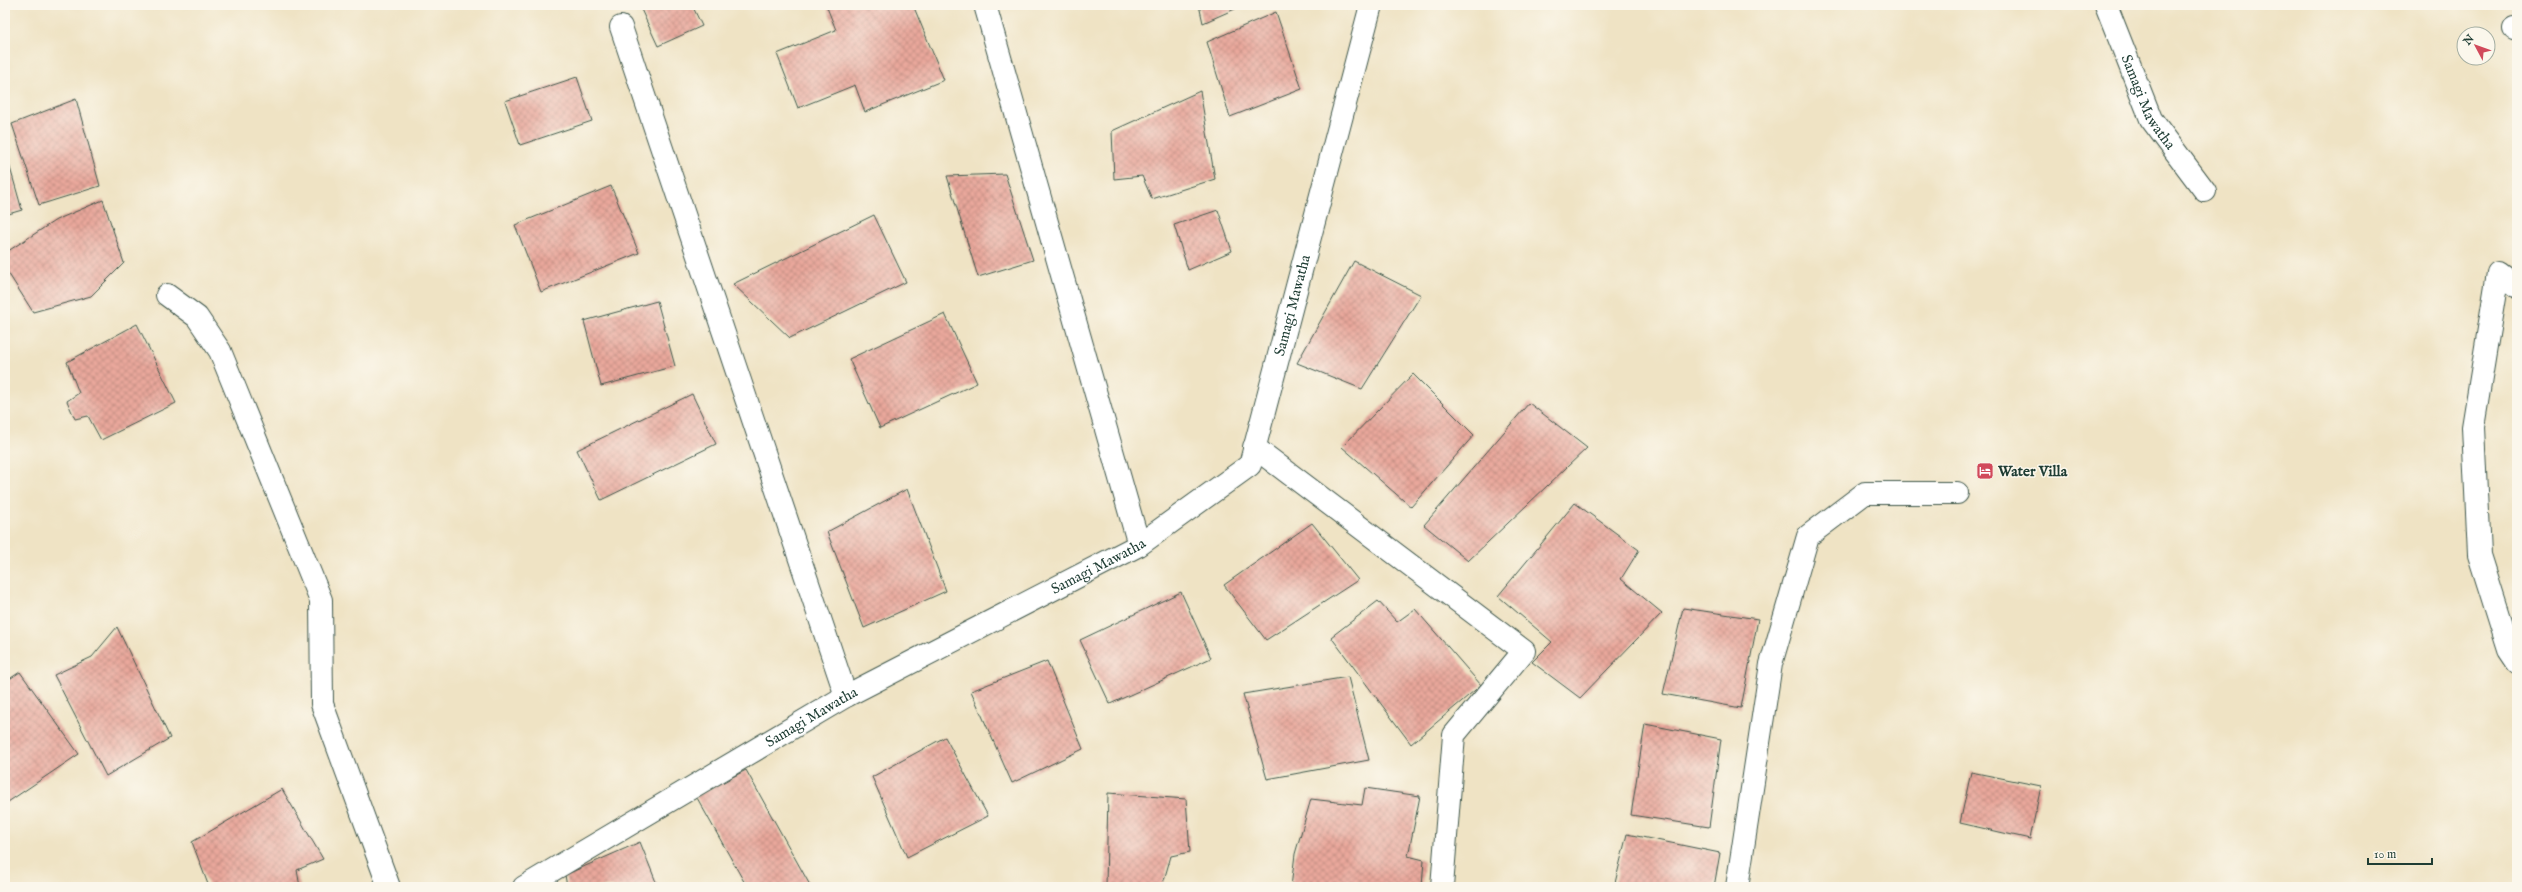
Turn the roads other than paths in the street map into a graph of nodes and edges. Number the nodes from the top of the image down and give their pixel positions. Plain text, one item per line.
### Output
1 (985, 5) edge
2 (1371, 5) edge
3 (2106, 5) edge
4 (621, 27) dead end
5 (2205, 191) dead end
6 (2517, 287) edge
7 (167, 295) dead end
8 (1254, 447) junction
9 (1957, 493) dead end
10 (1139, 545) junction
11 (2517, 662) edge
12 (846, 696) junction
13 (389, 887) edge
14 (524, 887) edge
15 (1442, 887) edge
16 (1738, 887) edge

1 - 10 street
2 - 8 street, Samagi Mawatha
3 - 5 street, Samagi Mawatha
4 - 12 street
6 - 11 street
7 - 13 street
8 - 10 street, Samagi Mawatha
8 - 15 street
9 - 16 street
10 - 12 street, Samagi Mawatha
12 - 14 street, Samagi Mawatha

